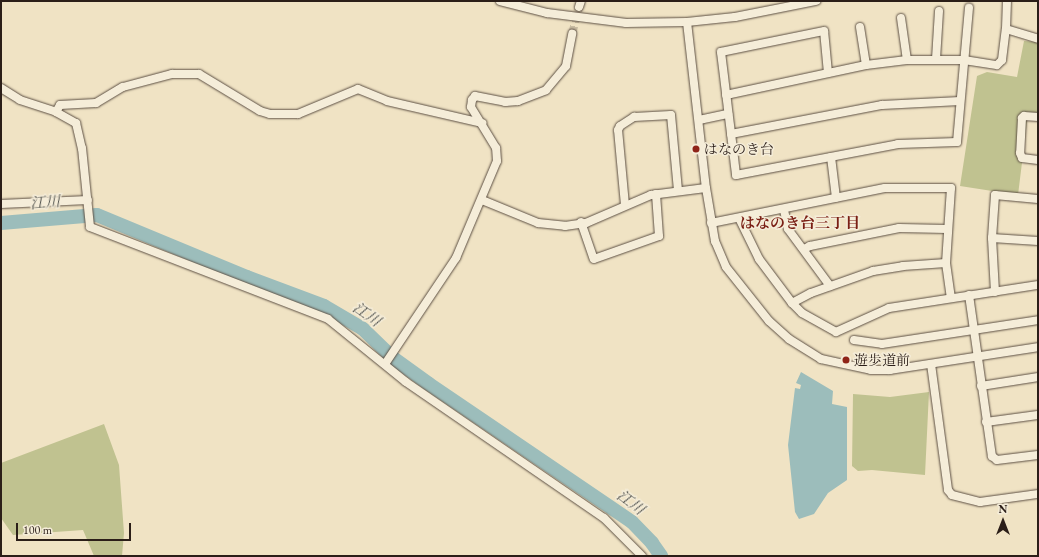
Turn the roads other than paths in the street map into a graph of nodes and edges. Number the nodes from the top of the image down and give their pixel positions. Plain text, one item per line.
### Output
1 (500, 1) edge
2 (816, 1) edge
3 (1007, 1) edge
4 (969, 8) dead end
5 (939, 11) dead end
6 (901, 18) dead end
7 (687, 22) junction
8 (860, 27) dead end
9 (1006, 29) junction
10 (572, 34) tunnel mouth
11 (1038, 39) edge
12 (907, 60) junction
13 (936, 60) junction
14 (964, 60) junction
15 (866, 65) junction
16 (828, 73) junction
17 (1, 88) edge
18 (726, 94) junction
19 (960, 101) junction
20 (56, 112) junction
21 (728, 114) junction
22 (1038, 117) edge
23 (699, 120) junction
24 (482, 123) junction
25 (731, 134) junction
26 (831, 157) junction
27 (1038, 160) edge
28 (706, 188) junction
29 (678, 190) junction
30 (656, 194) junction
31 (836, 198) junction
32 (1038, 199) edge
33 (482, 200) junction
34 (88, 202) junction
35 (1, 204) edge
36 (625, 205) junction
37 (784, 210) junction
38 (739, 218) junction
39 (581, 222) junction
40 (711, 224) junction
41 (947, 229) junction
42 (992, 238) junction
43 (1038, 241) edge
44 (804, 249) junction
45 (946, 263) junction
46 (1038, 285) edge
47 (830, 286) junction
48 (995, 292) junction
49 (969, 295) junction
50 (951, 298) junction
51 (792, 303) junction
52 (1038, 320) edge
53 (974, 329) junction
54 (854, 340) dead end
55 (1038, 347) edge
56 (977, 356) junction
57 (385, 364) junction
58 (931, 364) junction
59 (1038, 377) edge
60 (982, 386) junction
61 (1038, 415) edge
62 (986, 422) junction
63 (1038, 455) edge
64 (1038, 494) edge
65 (642, 556) edge

1 - 7 street
2 - 7 street
3 - 9 street
4 - 14 street
5 - 13 street
6 - 12 street
7 - 23 street
8 - 15 street
9 - 11 street
9 - 14 street
10 - 24 street
12 - 13 street
12 - 15 street
13 - 14 street
14 - 19 street
15 - 16 street
16 - 18 street
16 - 18 street
17 - 20 street
18 - 21 street
19 - 25 street
19 - 26 street
20 - 24 street
20 - 34 street
21 - 23 street
21 - 25 street
22 - 27 street
23 - 28 street
24 - 33 street
25 - 26 street
26 - 31 street
28 - 29 street
28 - 40 street
29 - 30 street
29 - 36 street
30 - 36 street
30 - 39 street
31 - 37 street
31 - 41 street
32 - 42 street
33 - 39 street
33 - 57 street
34 - 35 street
34 - 57 street
36 - 39 street
37 - 38 street
37 - 44 street
38 - 40 street
38 - 51 street
40 - 58 street
41 - 44 street
41 - 45 street
42 - 43 street
42 - 48 street
44 - 47 street
45 - 47 street
45 - 50 street
46 - 48 street
47 - 51 street
48 - 49 street
49 - 50 street
49 - 53 street
50 - 51 street
52 - 53 street
53 - 54 street
53 - 56 street
55 - 56 street
56 - 58 street
56 - 60 street
57 - 65 street
58 - 64 street
59 - 60 street
60 - 62 street
61 - 62 street
62 - 63 street

